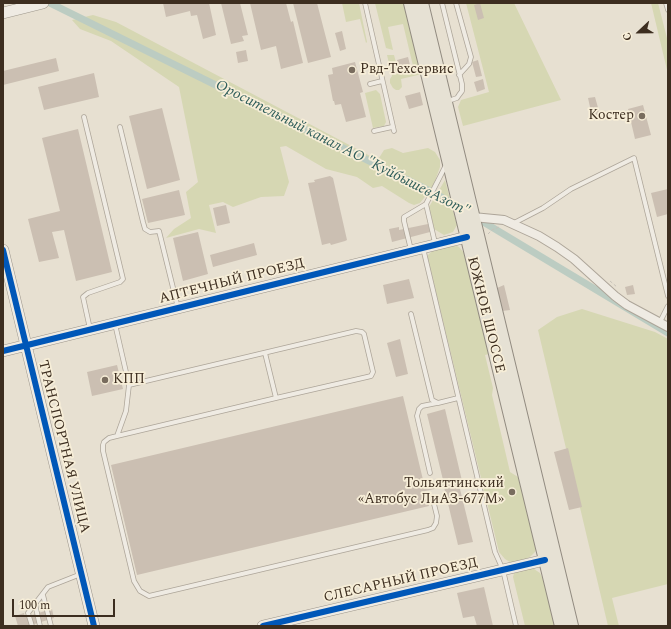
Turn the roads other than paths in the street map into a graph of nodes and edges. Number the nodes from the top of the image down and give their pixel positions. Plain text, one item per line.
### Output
1 (44, 3) edge
2 (365, 3) edge
3 (410, 3) edge
4 (422, 3) edge
5 (442, 3) edge
6 (456, 3) edge
7 (666, 3) edge
8 (668, 10) edge
9 (3, 13) edge
10 (459, 75) junction
11 (382, 81) junction
12 (370, 84) dead end
13 (446, 101) junction
14 (84, 117) dead end
15 (120, 127) dead end
16 (374, 131) dead end
17 (448, 161) junction
18 (426, 204) junction
19 (474, 217) junction
20 (514, 224) junction
21 (467, 237) junction
22 (436, 245) junction
23 (423, 248) junction
24 (3, 250) edge
25 (411, 251) junction
26 (668, 296) edge
27 (668, 306) edge
28 (178, 308) junction
29 (411, 314) dead end
30 (660, 322) junction
31 (115, 323) junction
32 (668, 327) edge
33 (90, 330) junction
34 (26, 345) junction
35 (3, 351) edge
36 (266, 353) junction
37 (129, 385) junction
38 (276, 398) junction
39 (458, 398) junction
40 (438, 402) junction
41 (117, 436) junction
42 (430, 473) dead end
43 (434, 504) dead end
44 (545, 560) junction
45 (503, 570) junction
46 (81, 574) junction
47 (44, 595) junction
48 (35, 604) junction
49 (32, 626) edge
50 (40, 626) edge
51 (51, 626) edge
52 (94, 626) edge
53 (262, 626) edge
54 (516, 626) edge
55 (561, 626) edge
56 (572, 626) edge

1 - 9 street
2 - 11 lane
3 - 17 main road, ЮЖНОЕ ШОССЕ
4 - 13 main road, ЮЖНОЕ ШОССЕ
5 - 10 lane
6 - 10 lane
7 - 8 lane
10 - 13 lane
11 - 12 lane
11 - 16 lane
13 - 19 main road, ЮЖНОЕ ШОССЕ
14 - 33 lane
15 - 28 lane
17 - 18 lane
17 - 21 main road, ЮЖНОЕ ШОССЕ
18 - 22 lane
18 - 25 lane
19 - 20 street
19 - 56 main road, ЮЖНОЕ ШОССЕ
20 - 26 lane
20 - 30 street
21 - 22 street, АПТЕЧНЫЙ ПРОЕЗД
21 - 44 main road, ЮЖНОЕ ШОССЕ
22 - 23 street, АПТЕЧНЫЙ ПРОЕЗД
23 - 25 street, АПТЕЧНЫЙ ПРОЕЗД
23 - 39 lane
24 - 34 street, ТРАНСПОРТНАЯ УЛИЦА
25 - 28 street, АПТЕЧНЫЙ ПРОЕЗД
27 - 30 lane
28 - 31 street, АПТЕЧНЫЙ ПРОЕЗД
29 - 40 lane
30 - 32 street
31 - 33 street, АПТЕЧНЫЙ ПРОЕЗД
31 - 37 lane
33 - 34 street, АПТЕЧНЫЙ ПРОЕЗД
34 - 35 street, АПТЕЧНЫЙ ПРОЕЗД
34 - 46 street, ТРАНСПОРТНАЯ УЛИЦА
36 - 37 lane
36 - 38 lane
36 - 38 lane
37 - 41 lane
38 - 41 lane
39 - 40 lane
39 - 45 lane
40 - 42 lane
41 - 43 lane
44 - 45 street, СЛЕСАРНЫЙ ПРОЕЗД
44 - 55 main road, ЮЖНОЕ ШОССЕ
45 - 53 street, СЛЕСАРНЫЙ ПРОЕЗД
45 - 54 lane
46 - 47 lane
46 - 52 street, ТРАНСПОРТНАЯ УЛИЦА
47 - 48 lane
47 - 51 lane
48 - 49 lane
48 - 50 lane

